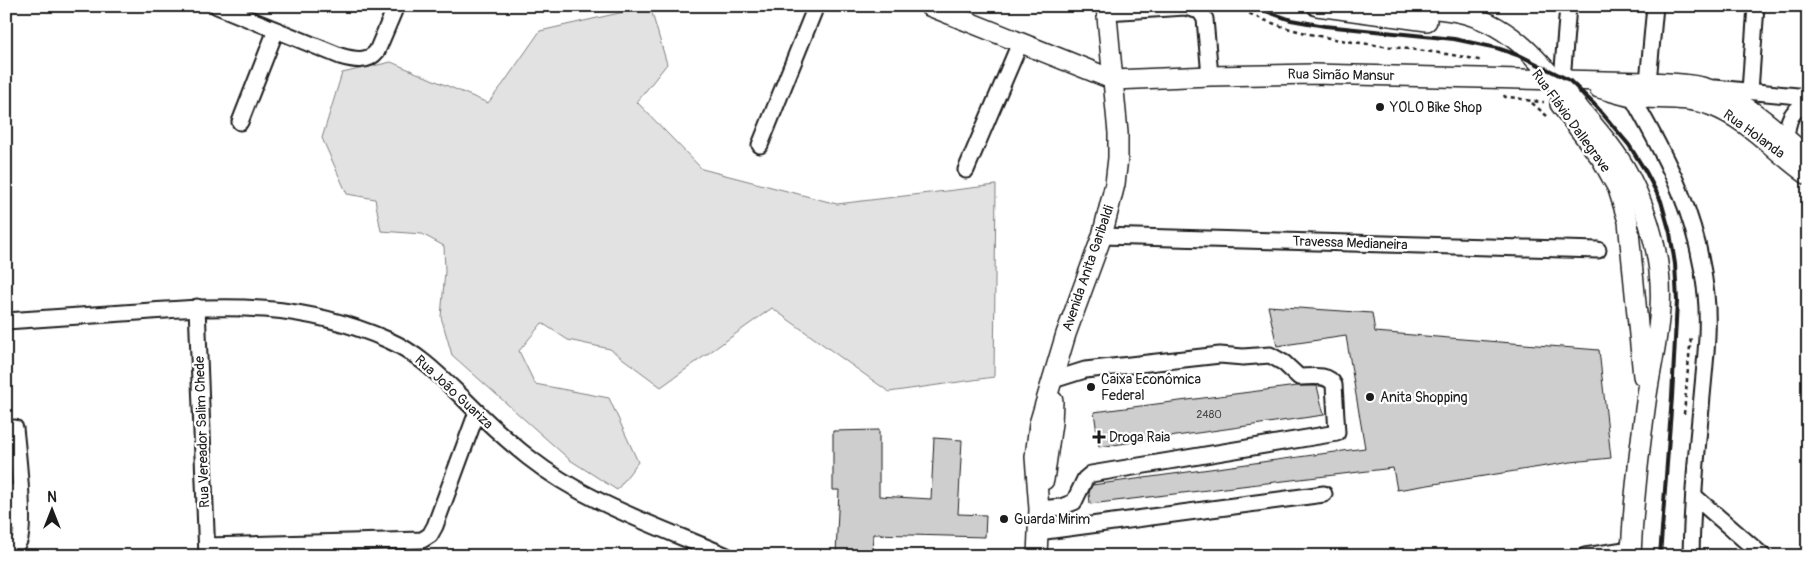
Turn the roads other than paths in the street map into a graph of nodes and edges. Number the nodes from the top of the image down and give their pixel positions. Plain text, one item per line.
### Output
1 (217, 6) edge
2 (396, 6) edge
3 (816, 6) edge
4 (928, 6) edge
5 (1317, 6) edge
6 (1568, 6) edge
7 (1655, 6) edge
8 (1756, 6) edge
9 (1106, 9) edge
10 (1419, 10) edge
11 (950, 11) edge
12 (276, 30) junction
13 (1020, 43) junction
14 (1210, 76) junction
15 (1114, 80) junction
16 (1556, 80) junction
17 (1648, 82) junction
18 (1596, 87) junction
19 (1750, 91) junction
20 (1698, 94) junction
21 (1632, 96) junction
22 (1808, 97) edge
23 (1808, 102) edge
24 (1585, 116) junction
25 (240, 122) dead end
26 (1786, 139) junction
27 (760, 145) dead end
28 (1808, 157) edge
29 (966, 170) dead end
30 (1808, 175) edge
31 (1102, 236) junction
32 (1598, 250) dead end
33 (197, 307) junction
34 (6, 321) edge
35 (1053, 380) junction
36 (1646, 400) junction
37 (476, 412) junction
38 (14, 428) dead end
39 (6, 443) edge
40 (1324, 494) dead end
41 (1694, 496) junction
42 (1039, 509) junction
43 (6, 527) edge
44 (1038, 532) junction
45 (6, 549) edge
46 (207, 551) edge
47 (1631, 552) edge
48 (727, 556) edge
49 (1036, 556) edge
50 (1585, 556) edge
51 (1691, 556) edge
52 (1763, 556) edge

1 - 12 street
2 - 12 street
3 - 27 street
4 - 11 main road
5 - 10 main road, Rua Flávio Dallegrave
6 - 16 street
7 - 17 street
8 - 19 street
9 - 14 street
9 - 15 main road, Avenida Anita Garibaldi
10 - 16 main road, Rua Flávio Dallegrave
11 - 13 main road
12 - 25 street
13 - 15 main road
13 - 29 street
14 - 15 main road, Rua Simão Mansur
14 - 16 main road, Rua Simão Mansur
15 - 31 main road, Avenida Anita Garibaldi
16 - 17 main road, Rua Simão Mansur
16 - 18 main road, Rua Simão Mansur
16 - 24 main road, Rua Flávio Dallegrave
16 - 36 main road, Rua Flávio Dallegrave
17 - 20 main road, Rua Simão Mansur
18 - 21 main road, Rua Simão Mansur
18 - 24 main road
19 - 20 street, Rua Simão Mansur
19 - 22 street, Rua Simão Mansur
20 - 21 main road, Rua Simão Mansur
20 - 26 main road, Rua Holanda
20 - 30 main road, Rua Holanda
21 - 41 street
23 - 26 street
24 - 36 main road, Rua Flávio Dallegrave
26 - 28 main road, Rua Holanda
31 - 32 street, Travessa Medianeira
31 - 35 main road, Avenida Anita Garibaldi
33 - 34 street, Rua João Guariza
33 - 37 street, Rua João Guariza
33 - 46 street, Rua Vereador Salim Chede
35 - 42 main road, Avenida Anita Garibaldi
35 - 42 street
36 - 47 main road, Rua Flávio Dallegrave
37 - 46 street
37 - 48 street, Rua João Guariza
38 - 45 street
39 - 43 street
40 - 44 street
41 - 51 street
41 - 52 street
42 - 44 main road, Avenida Anita Garibaldi
44 - 49 main road, Avenida Anita Garibaldi
47 - 50 street

